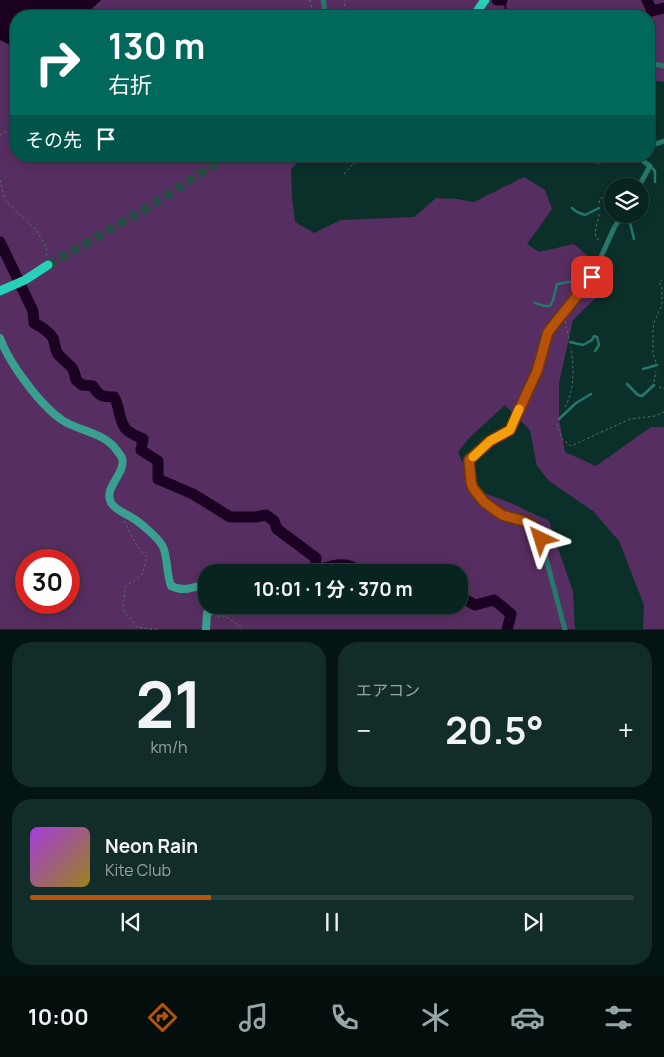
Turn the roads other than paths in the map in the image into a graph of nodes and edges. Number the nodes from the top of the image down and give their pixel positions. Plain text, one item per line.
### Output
1 (645, 162) edge
2 (650, 166) junction
3 (643, 178) edge
4 (655, 182) dead end
5 (572, 208) dead end
6 (599, 208) road end
7 (618, 223) edge
8 (631, 223) edge
9 (634, 238) dead end
10 (48, 265) tunnel mouth
11 (0, 291) edge
12 (574, 301) junction
13 (535, 303) dead end
14 (0, 338) edge
15 (570, 342) dead end
16 (595, 351) dead end
17 (657, 365) road end
18 (643, 369) dead end
19 (627, 384) dead end
20 (654, 385) road end
21 (591, 394) dead end
22 (559, 419) dead end
23 (198, 587) edge
24 (207, 614) edge
25 (206, 630) edge
26 (566, 630) edge

1 - 2 street
2 - 3 street
2 - 4 lane
5 - 6 lane
7 - 12 street
8 - 9 lane
10 - 11 highway
12 - 13 lane
12 - 26 street
14 - 23 main road
15 - 16 lane
17 - 18 lane
19 - 20 lane
21 - 22 lane
24 - 25 main road

